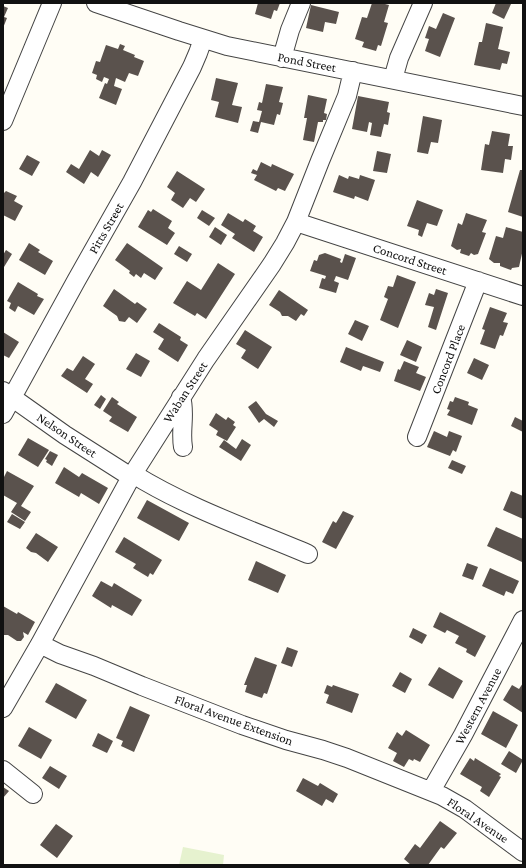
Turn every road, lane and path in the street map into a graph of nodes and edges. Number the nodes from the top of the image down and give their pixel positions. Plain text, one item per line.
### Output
1 (52, 3) edge
2 (96, 3) edge
3 (301, 3) edge
4 (424, 3) edge
5 (203, 39) junction
6 (282, 58) junction
7 (353, 71) junction
8 (393, 79) junction
9 (523, 106) edge
10 (3, 121) edge
11 (296, 222) junction
12 (478, 281) junction
13 (523, 296) edge
14 (8, 394) edge
15 (182, 397) junction
16 (3, 414) edge
17 (417, 437) dead end
18 (183, 447) dead end
19 (132, 475) junction
20 (308, 554) dead end
21 (523, 620) edge
22 (40, 644) junction
23 (3, 708) edge
24 (3, 770) edge
25 (431, 791) junction
26 (33, 794) dead end
27 (523, 852) edge

1 - 10 street
2 - 5 street, Pond Street
3 - 6 street
4 - 8 street
5 - 6 street, Pond Street
5 - 14 street, Pitts Street
6 - 7 street, Pond Street
7 - 8 street, Pond Street
7 - 11 street, Waban Street
8 - 9 street, Pond Street
11 - 12 street, Concord Street
11 - 15 street, Waban Street
12 - 13 street, Concord Street
12 - 17 street, Concord Place
14 - 16 street, Pitts Street
14 - 19 street, Nelson Street
15 - 18 street
15 - 19 street, Waban Street
19 - 20 street, Nelson Street
19 - 22 street, Waban Street
21 - 25 street, Western Avenue
22 - 23 street, Waban Street
22 - 25 street, Floral Avenue Extension
24 - 26 street
25 - 27 street, Floral Avenue

